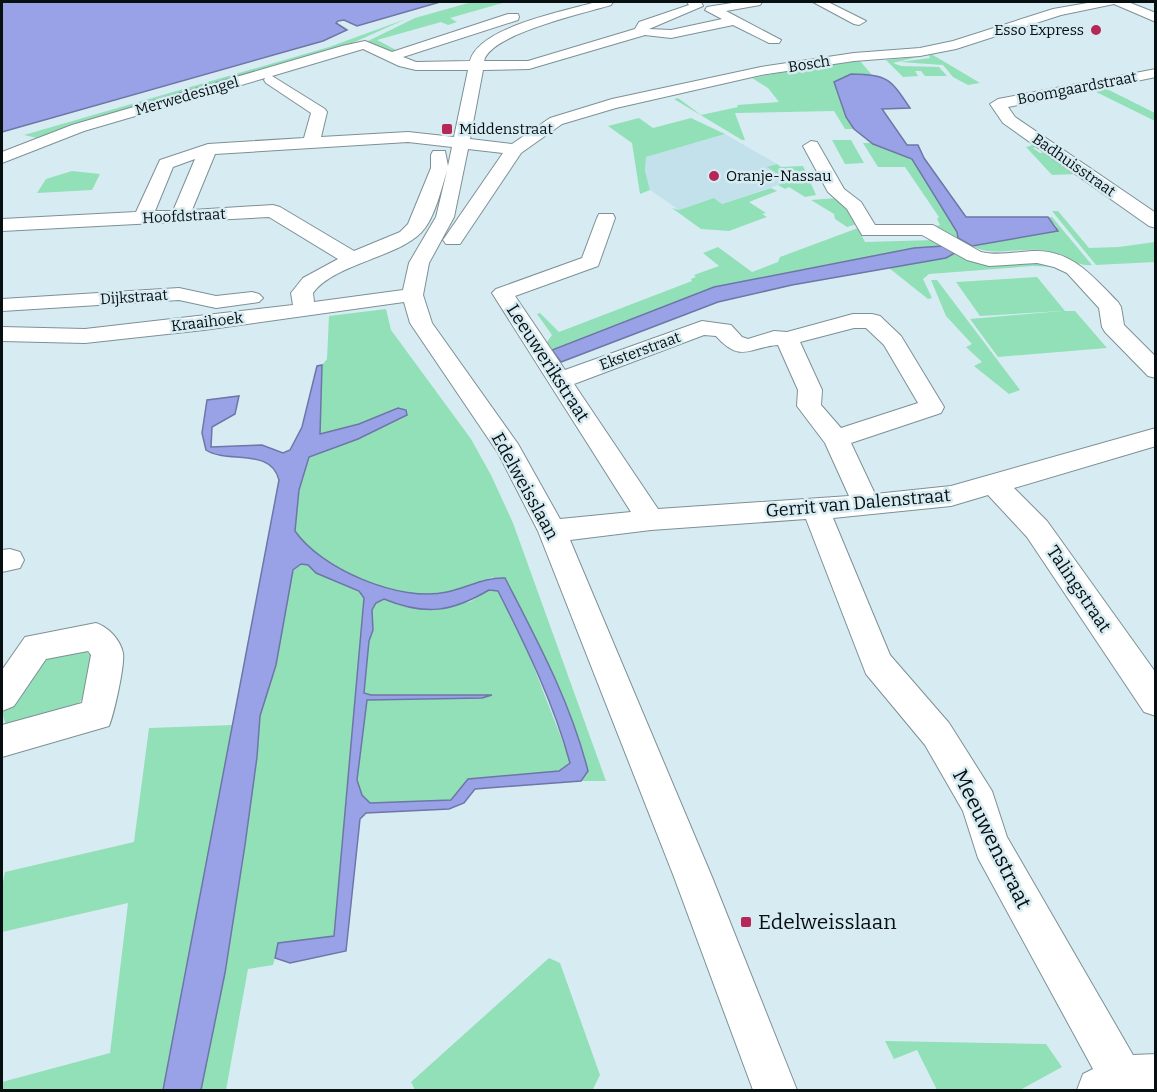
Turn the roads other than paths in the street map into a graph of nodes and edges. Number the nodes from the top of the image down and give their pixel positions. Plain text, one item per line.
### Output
1 (608, 2) edge
2 (756, 2) edge
3 (819, 2) edge
4 (1110, 2) edge
5 (1119, 2) edge
6 (695, 4) edge
7 (546, 11) junction
8 (715, 11) junction
9 (1155, 18) edge
10 (737, 20) junction
11 (859, 21) dead end
12 (451, 22) dead end
13 (469, 31) junction
14 (641, 32) junction
15 (774, 40) dead end
16 (370, 48) junction
17 (393, 58) junction
18 (476, 66) junction
19 (1155, 73) edge
20 (271, 80) junction
21 (998, 104) joint
22 (438, 139) junction
23 (461, 142) junction
24 (311, 143) junction
25 (811, 146) dead end
26 (208, 149) junction
27 (515, 149) junction
28 (2, 159) edge
29 (1155, 202) edge
30 (1136, 208) junction
31 (180, 216) junction
32 (143, 218) junction
33 (606, 218) dead end
34 (1155, 222) edge
35 (2, 225) edge
36 (453, 240) dead end
37 (353, 259) junction
38 (412, 295) junction
39 (303, 301) junction
40 (2, 305) edge
41 (2, 334) edge
42 (787, 339) junction
43 (1155, 371) edge
44 (559, 381) junction
45 (1155, 437) edge
46 (836, 439) junction
47 (994, 484) junction
48 (867, 505) junction
49 (815, 507) junction
50 (651, 520) junction
51 (552, 531) junction
52 (2, 696) edge
53 (1155, 701) edge
54 (2, 741) edge
55 (1126, 1082) edge
56 (775, 1090) edge

1 - 7 street
2 - 8 street
3 - 11 street
4 - 27 street, Bosch
5 - 9 street
6 - 8 street
6 - 14 street
7 - 13 street
7 - 18 street
8 - 10 street
10 - 14 street
10 - 15 street
12 - 13 street
13 - 17 street
14 - 18 street
16 - 17 street
16 - 20 street, Merwedesingel
16 - 28 street, Merwedesingel
17 - 18 street
18 - 23 street
19 - 21 street, Boomgaardstraat
20 - 24 street
20 - 28 street, Merwedesingel
21 - 30 street, Badhuisstraat
22 - 23 street
22 - 24 street
22 - 37 street
23 - 27 street
23 - 38 street
24 - 26 street
25 - 43 street
26 - 31 street
26 - 32 street
27 - 36 street
29 - 30 street
30 - 34 street, Badhuisstraat
31 - 32 street, Hoofdstraat
31 - 37 street, Hoofdstraat
32 - 35 street, Hoofdstraat
33 - 44 street, Leeuwerikstraat
37 - 39 street
38 - 39 street, Kraaihoek
38 - 51 street, Edelweisslaan
39 - 40 street, Dijkstraat
39 - 41 street, Kraaihoek
42 - 44 street, Eksterstraat
42 - 46 street
42 - 46 street
44 - 50 street, Leeuwerikstraat
45 - 47 street, Gerrit van Dalenstraat
46 - 48 street
47 - 48 street, Gerrit van Dalenstraat
47 - 53 street, Talingstraat
48 - 49 street, Gerrit van Dalenstraat
49 - 50 street, Gerrit van Dalenstraat
49 - 55 street, Meeuwenstraat
50 - 51 street, Gerrit van Dalenstraat
51 - 56 street, Edelweisslaan
52 - 54 street

